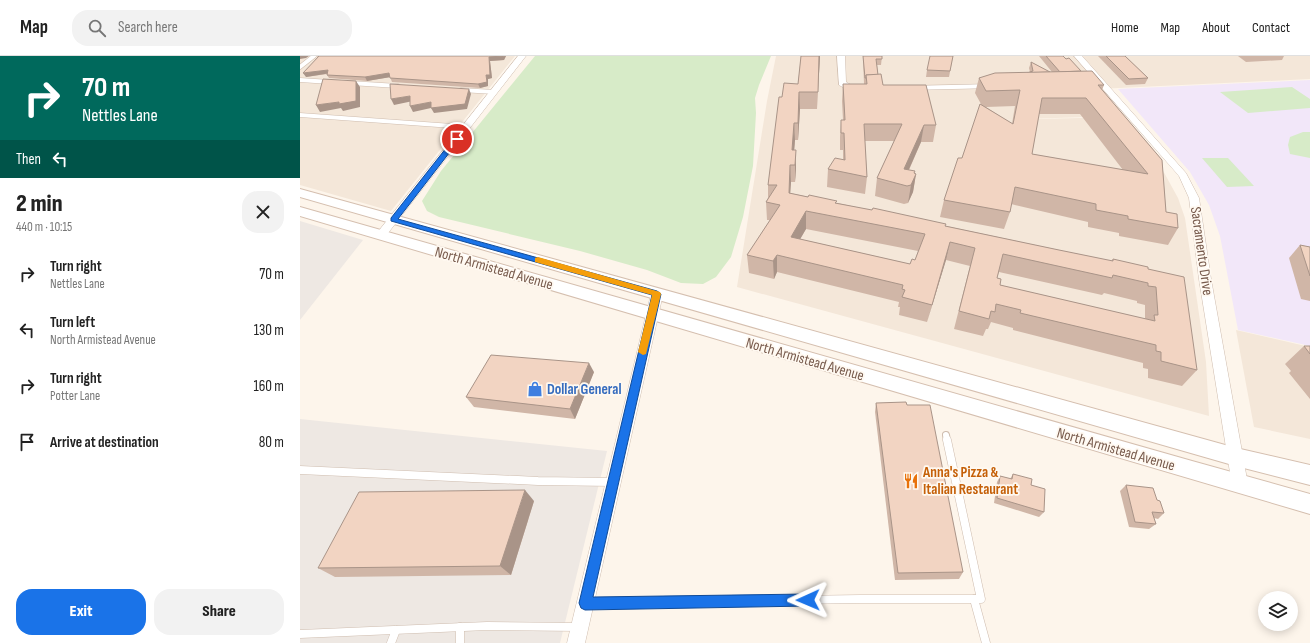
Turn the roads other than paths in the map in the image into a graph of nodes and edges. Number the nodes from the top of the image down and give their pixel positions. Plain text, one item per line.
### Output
1 (314, 56) edge
2 (522, 56) edge
3 (841, 56) edge
4 (1078, 56) edge
5 (300, 66) edge
6 (300, 80) edge
7 (339, 82) edge
8 (346, 83) edge
9 (998, 85) edge
10 (401, 86) edge
11 (900, 88) edge
12 (455, 89) edge
13 (868, 89) edge
14 (494, 92) junction
15 (300, 115) edge
16 (466, 128) junction
17 (300, 193) edge
18 (300, 211) edge
19 (393, 220) junction
20 (381, 235) junction
21 (657, 294) junction
22 (652, 314) junction
23 (946, 435) dead end
24 (1236, 457) junction
25 (300, 470) edge
26 (1310, 475) edge
27 (613, 482) junction
28 (1240, 485) junction
29 (1310, 504) edge
30 (974, 599) junction
31 (585, 603) junction
32 (460, 627) junction
33 (580, 627) junction
34 (396, 630) junction
35 (300, 634) edge
36 (391, 643) edge
37 (460, 643) edge
38 (576, 643) edge
39 (986, 643) edge

1 - 5 lane
2 - 14 street
3 - 13 street
4 - 24 street, Sacramento Drive
6 - 7 lane
8 - 10 lane
9 - 11 street
12 - 14 lane
14 - 16 street
15 - 16 lane
16 - 19 street
17 - 19 main road, North Armistead Avenue
18 - 20 main road, North Armistead Avenue
19 - 20 street
19 - 21 main road, North Armistead Avenue
20 - 22 main road, North Armistead Avenue
21 - 22 street
21 - 24 main road, North Armistead Avenue
22 - 27 street
22 - 28 main road, North Armistead Avenue
23 - 30 lane
24 - 26 main road, North Armistead Avenue
24 - 28 street, Sacramento Drive
25 - 27 lane
27 - 31 street
28 - 29 main road, North Armistead Avenue
30 - 31 lane
30 - 39 lane
31 - 33 street
32 - 33 lane
32 - 34 lane
32 - 37 lane
33 - 38 street
34 - 35 lane
34 - 36 lane

